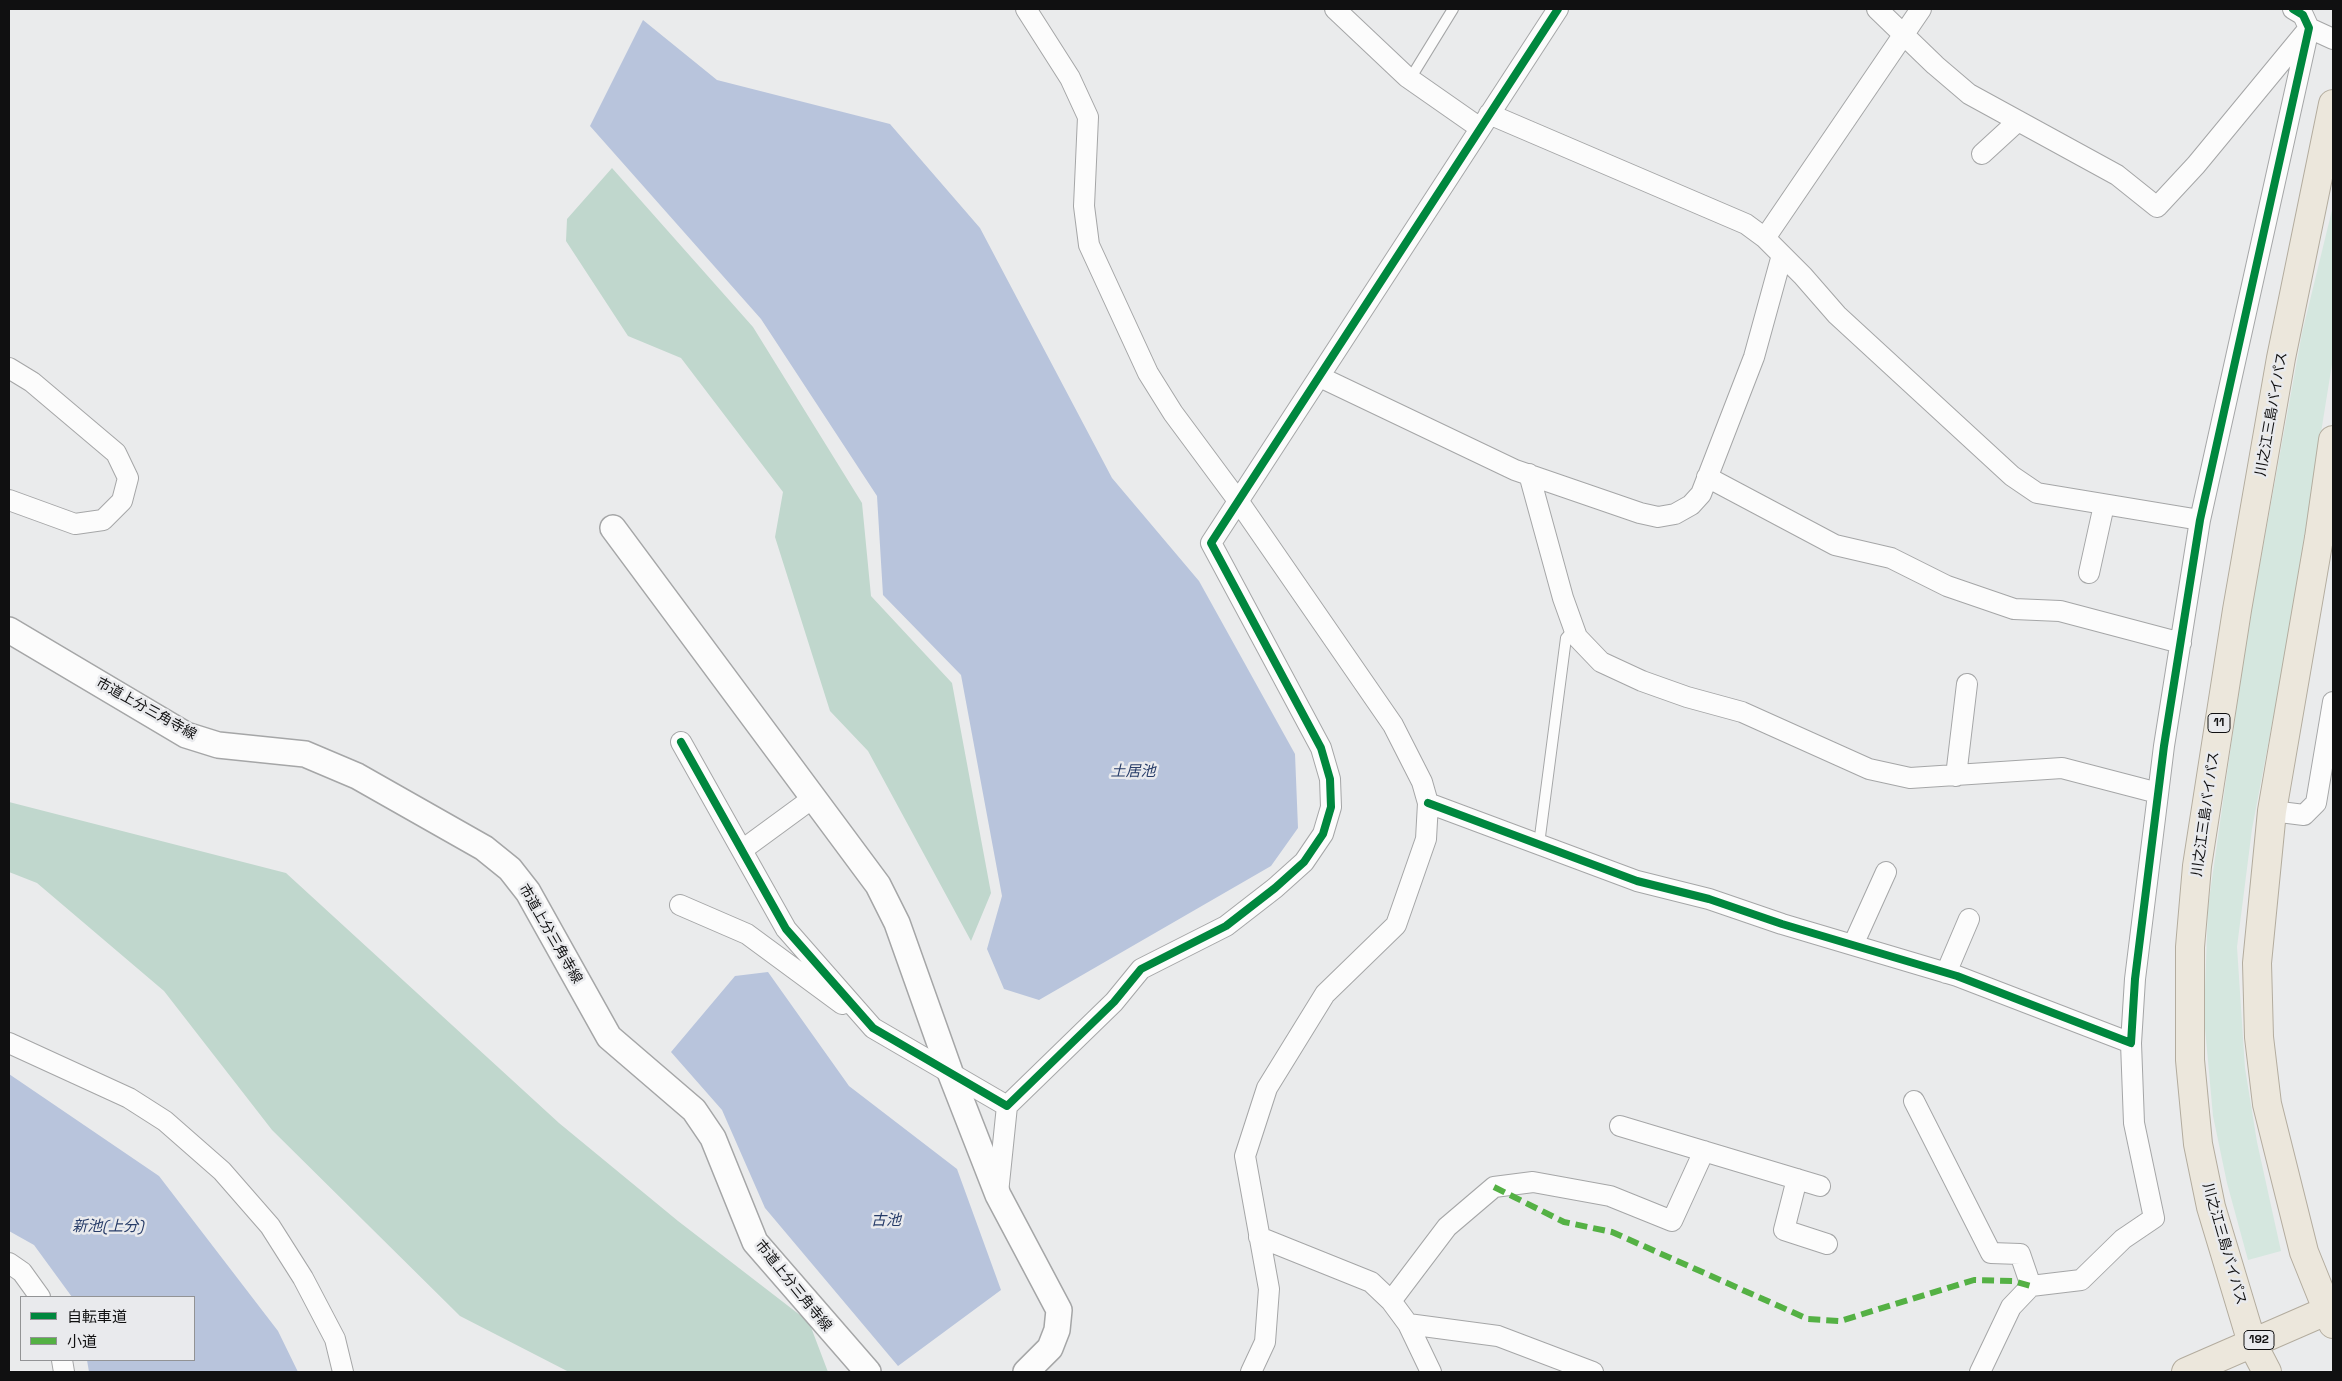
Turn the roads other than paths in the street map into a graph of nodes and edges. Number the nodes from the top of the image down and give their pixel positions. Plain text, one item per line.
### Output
1 (1026, 9) edge
2 (1335, 9) edge
3 (1453, 9) edge
4 (1558, 9) edge
5 (1877, 9) edge
6 (1921, 9) edge
7 (2293, 9) edge
8 (2309, 28) junction
9 (1903, 35) junction
10 (2333, 38) edge
11 (1410, 79) junction
12 (2333, 104) edge
13 (1485, 121) junction
14 (2018, 121) junction
15 (1982, 154) dead end
16 (1765, 238) junction
17 (1782, 255) junction
18 (9, 368) edge
19 (1320, 377) junction
20 (2333, 440) edge
21 (1529, 474) junction
22 (1707, 477) junction
23 (9, 500) edge
24 (1239, 502) junction
25 (2104, 505) junction
26 (2200, 520) junction
27 (613, 528) dead end
28 (2089, 573) dead end
29 (1574, 629) junction
30 (9, 630) edge
31 (2181, 643) junction
32 (1967, 684) dead end
33 (2333, 702) edge
34 (681, 742) dead end
35 (1956, 776) junction
36 (2158, 793) junction
37 (813, 798) junction
38 (1428, 803) junction
39 (2272, 812) junction
40 (1539, 844) junction
41 (742, 850) junction
42 (1886, 872) dead end
43 (680, 905) dead end
44 (1969, 919) dead end
45 (1853, 945) junction
46 (1946, 973) junction
47 (874, 1028) junction
48 (2131, 1043) junction
49 (9, 1044) edge
50 (950, 1072) junction
51 (1914, 1101) dead end
52 (1008, 1106) junction
53 (1620, 1126) dead end
54 (1704, 1151) junction
55 (1797, 1179) junction
56 (1820, 1186) dead end
57 (998, 1195) junction
58 (1259, 1237) junction
59 (1827, 1244) dead end
60 (9, 1263) edge
61 (2032, 1286) junction
62 (39, 1296) edge
63 (1391, 1301) junction
64 (2331, 1314) edge
65 (1408, 1324) junction
66 (2252, 1343) junction
67 (342, 1372) edge
68 (868, 1372) edge
69 (1026, 1372) edge
70 (1251, 1372) edge
71 (1431, 1372) edge
72 (1593, 1372) edge
73 (1980, 1372) edge
74 (2186, 1372) edge
75 (2267, 1372) edge

1 - 24 street
2 - 11 street
3 - 11 lane
4 - 13 street
5 - 9 street
6 - 9 street
7 - 8 street
8 - 10 street
8 - 14 street
8 - 26 street
9 - 14 street
9 - 16 street
11 - 13 street
12 - 66 highway, 川之江三島バイパス / 11
13 - 16 street
13 - 19 street
14 - 15 street
16 - 17 street
17 - 22 street
17 - 25 street
18 - 23 street
19 - 21 street
19 - 24 street
20 - 39 highway
21 - 22 street
21 - 29 street
22 - 31 street
24 - 38 street
24 - 52 street
25 - 26 street
25 - 28 street
26 - 31 street
27 - 37 street
29 - 35 street
29 - 40 lane
30 - 68 street, 市道上分三角寺線
31 - 36 street
32 - 35 street
33 - 39 street
34 - 41 street
35 - 36 street
36 - 48 street
37 - 41 street
37 - 50 street
38 - 40 street
38 - 58 street
39 - 64 highway
40 - 45 street
41 - 47 street
42 - 45 street
43 - 47 street
44 - 46 street
45 - 46 street
46 - 48 street
47 - 50 street
48 - 61 street
49 - 67 street
50 - 52 street
50 - 57 street
51 - 61 street
52 - 57 street
53 - 54 street
54 - 55 street
54 - 63 street
55 - 56 street
55 - 59 street
57 - 69 street
58 - 63 street
58 - 70 street
60 - 62 street
61 - 73 street
63 - 65 street
64 - 66 highway, 192
65 - 71 street
65 - 72 street
66 - 74 highway, 192
66 - 75 highway, 川之江三島バイパス / 11

